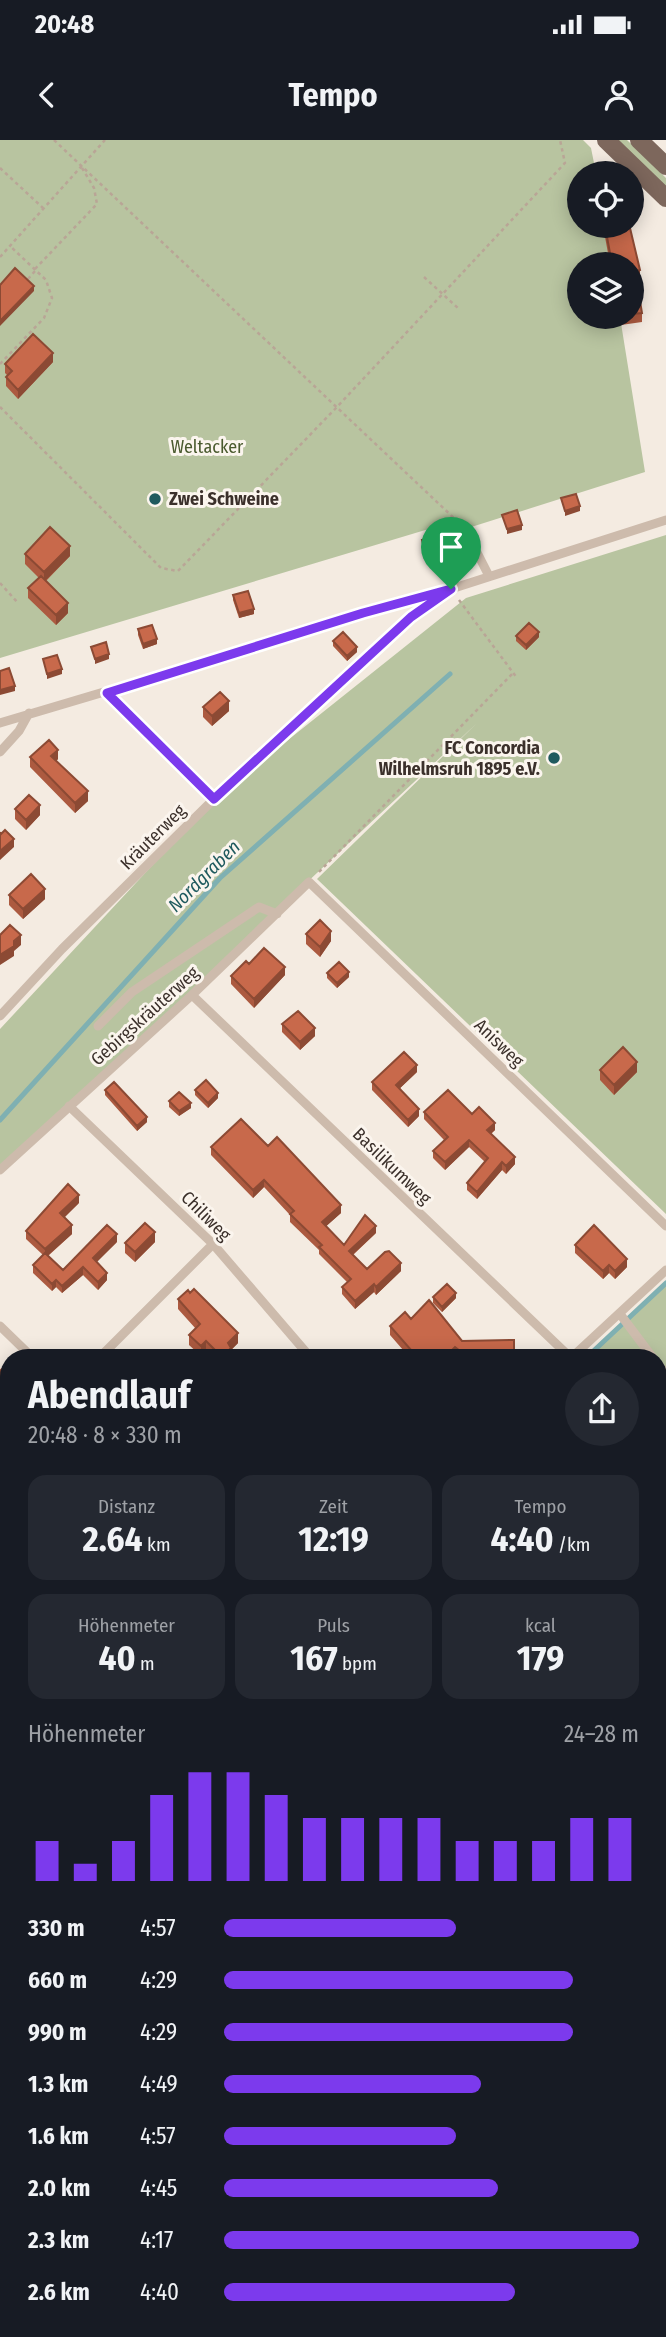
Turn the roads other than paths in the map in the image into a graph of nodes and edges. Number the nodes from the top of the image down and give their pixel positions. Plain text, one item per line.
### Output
1 (606, 140) edge
2 (639, 140) edge
3 (666, 166) edge
4 (666, 198) edge
5 (666, 520) edge
6 (466, 529) road end
7 (489, 576) junction
8 (451, 589) junction
9 (107, 693) junction
10 (29, 713) junction
11 (0, 723) edge
12 (0, 752) edge
13 (214, 799) junction
14 (309, 882) joint
15 (277, 914) junction
16 (192, 996) junction
17 (0, 1016) edge
18 (98, 1026) dead end
19 (69, 1106) junction
20 (0, 1170) edge
21 (666, 1226) edge
22 (213, 1244) junction
23 (666, 1270) edge
24 (620, 1314) junction
25 (0, 1326) edge
26 (24, 1349) edge
27 (108, 1349) edge
28 (303, 1349) edge
29 (562, 1349) edge
30 (581, 1349) edge
31 (646, 1349) edge

1 - 4 main road
2 - 3 main road
5 - 7 lane, Kräuterweg
6 - 7 lane
7 - 8 lane, Kräuterweg
8 - 9 lane
8 - 13 lane, Kräuterweg
9 - 10 lane
9 - 13 lane
10 - 11 lane
10 - 12 lane
13 - 17 lane, Kräuterweg
14 - 15 lane, Gebirgskräuterweg
14 - 21 lane, Anisweg
15 - 16 lane, Gebirgskräuterweg
15 - 18 lane
16 - 19 lane, Gebirgskräuterweg
16 - 29 lane, Basilikumweg
19 - 20 lane, Gebirgskräuterweg
19 - 22 lane, Chiliweg
22 - 27 lane
22 - 28 lane, Chiliweg
23 - 24 lane
24 - 30 lane
24 - 31 lane
25 - 26 lane

